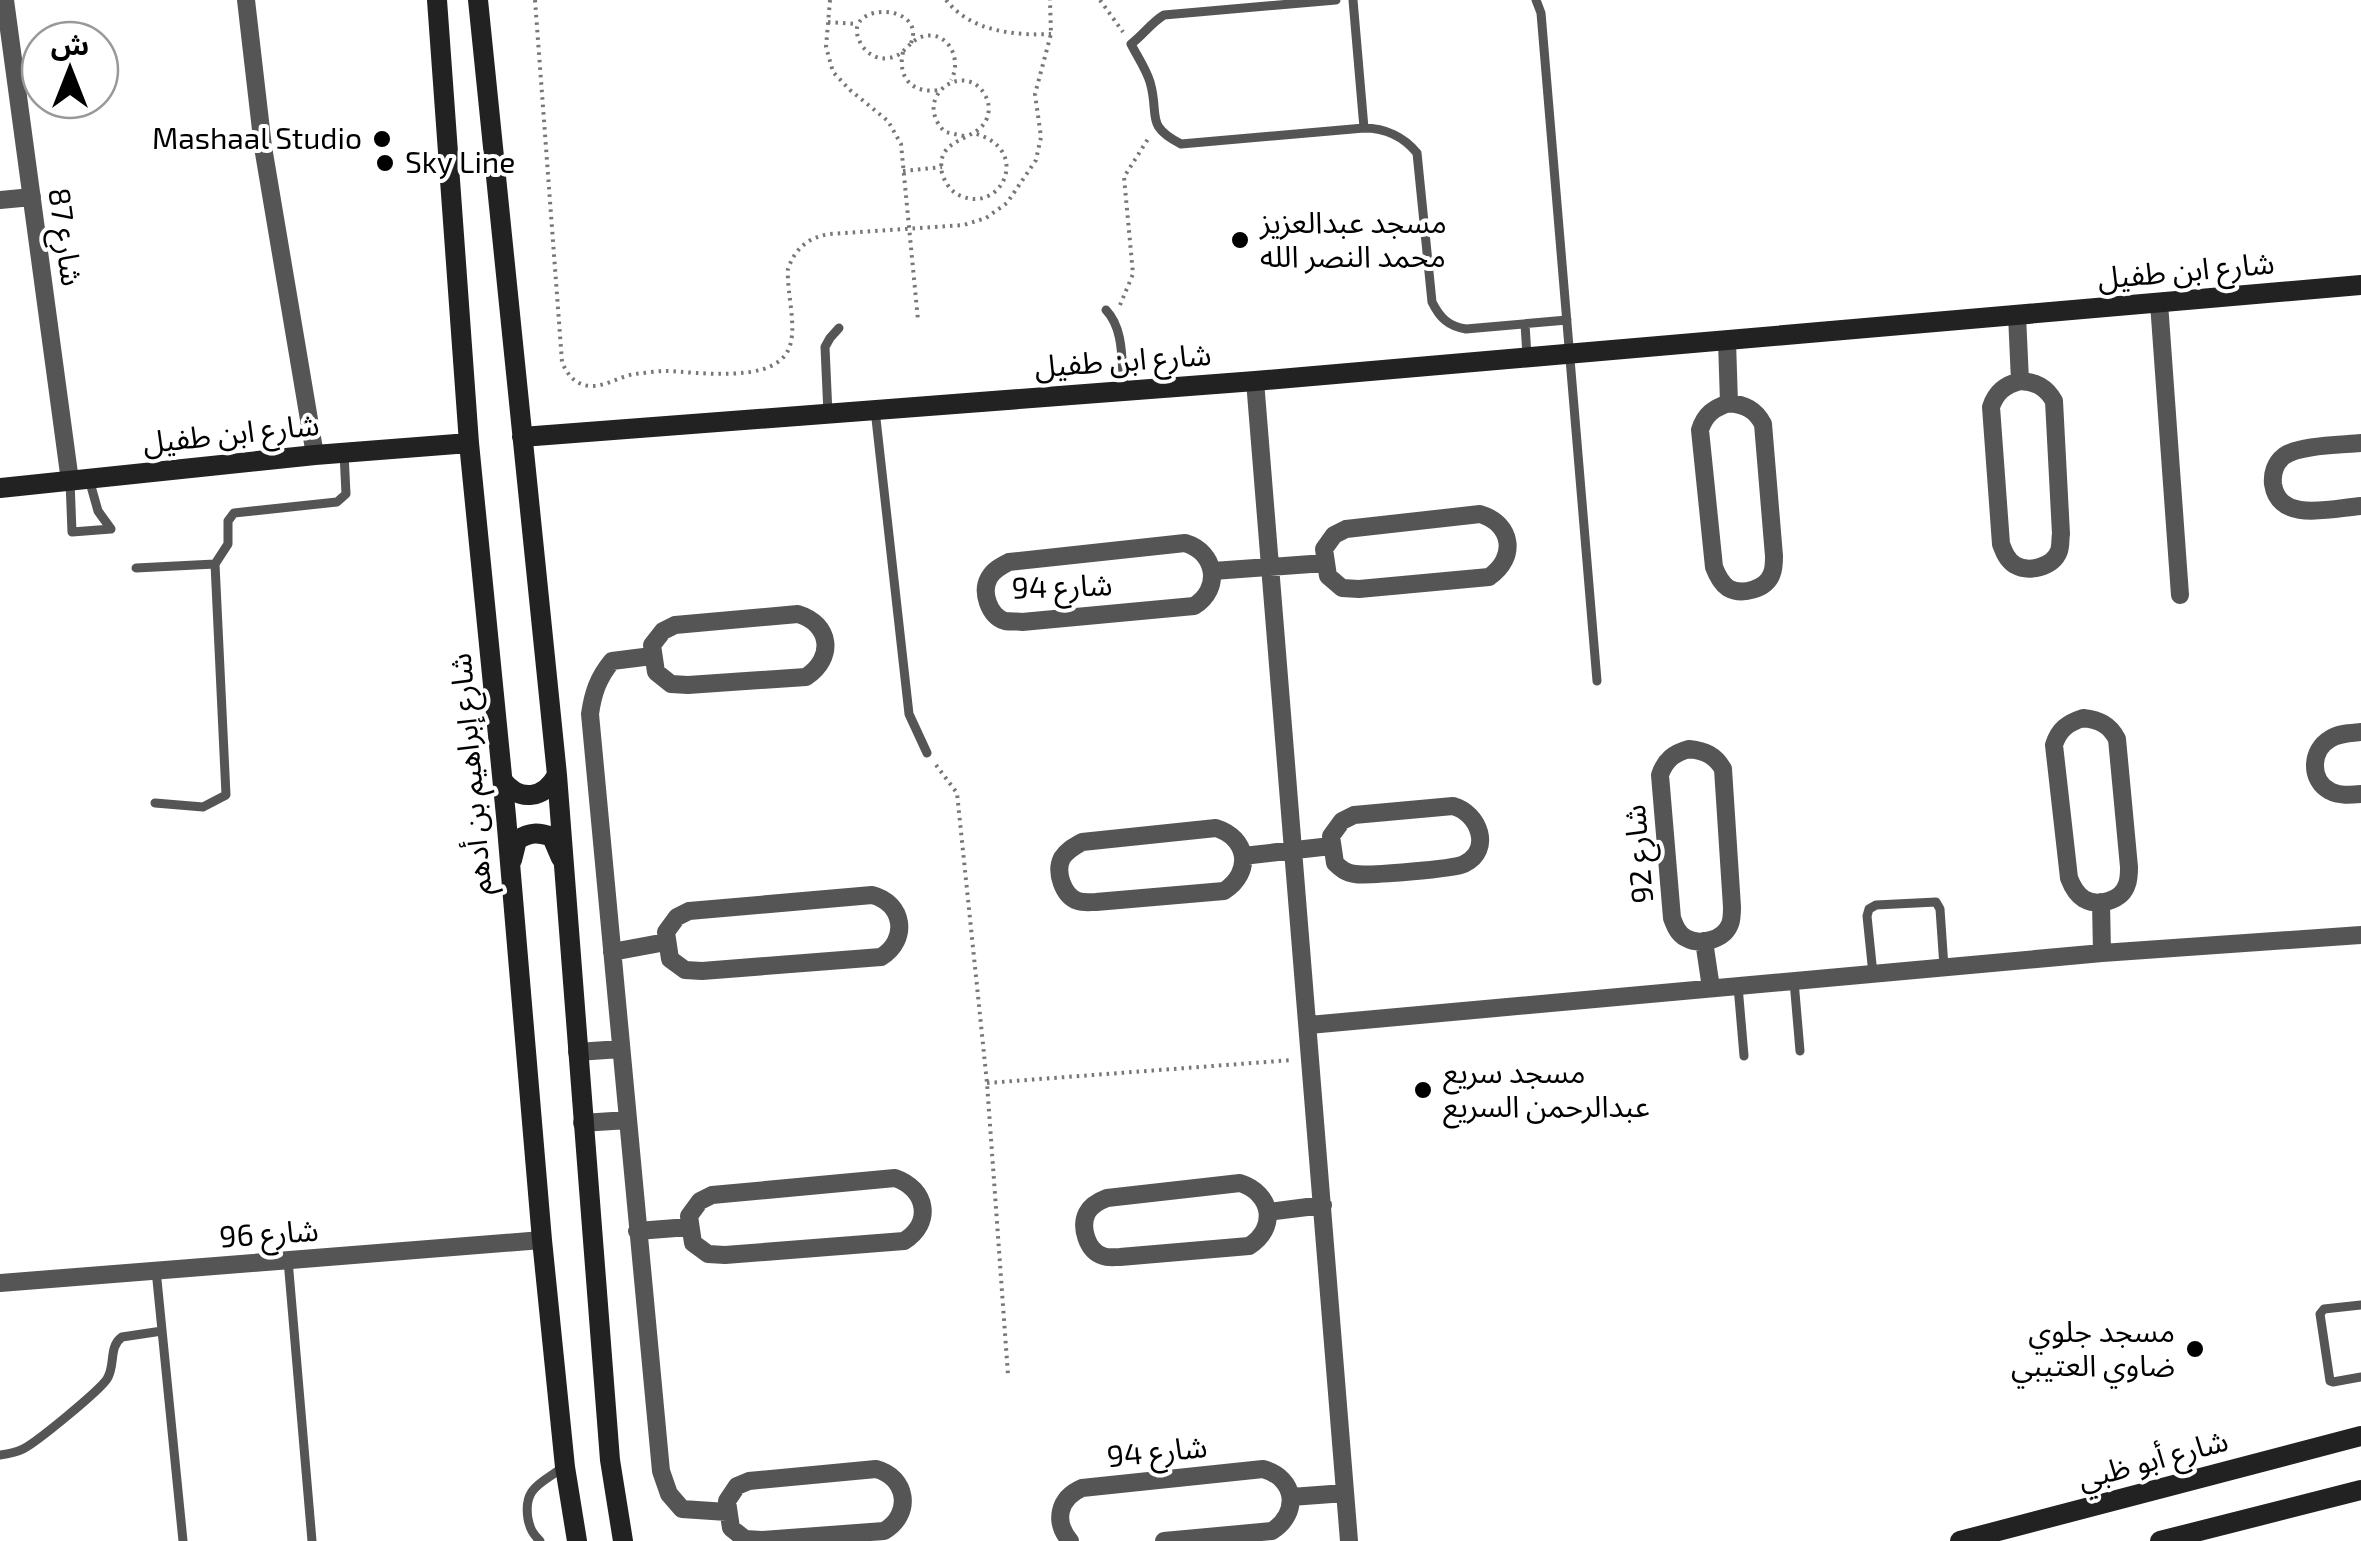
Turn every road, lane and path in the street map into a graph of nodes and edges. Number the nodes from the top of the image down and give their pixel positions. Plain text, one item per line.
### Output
1 (5, 0) edge
2 (246, 0) edge
3 (437, 0) edge
4 (478, 0) edge
5 (535, 0) edge
6 (830, 0) edge
7 (946, 0) edge
8 (1050, 0) edge
9 (1100, 0) edge
10 (1336, 0) edge
11 (1353, 0) edge
12 (1536, 0) edge
13 (876, 4) dead end
14 (903, 9) dead end
15 (828, 22) junction
16 (858, 24) junction
17 (1051, 34) junction
18 (910, 43) junction
19 (1132, 44) junction
20 (903, 52) junction
21 (949, 83) junction
22 (942, 89) junction
23 (1156, 126) junction
24 (1364, 128) junction
25 (974, 134) junction
26 (964, 136) junction
27 (942, 167) junction
28 (903, 171) junction
29 (32, 198) junction
30 (0, 200) edge
31 (909, 230) junction
32 (2361, 286) edge
33 (2159, 303) junction
34 (1110, 314) joint
35 (2017, 316) junction
36 (918, 320) dead end
37 (1567, 320) junction
38 (1525, 324) junction
39 (839, 328) dead end
40 (1727, 341) junction
41 (1570, 354) junction
42 (1528, 358) junction
43 (2020, 380) junction
44 (1255, 381) junction
45 (1124, 391) junction
46 (1729, 403) junction
47 (875, 410) junction
48 (828, 414) junction
49 (522, 437) junction
50 (469, 443) junction
51 (2361, 443) edge
52 (344, 453) junction
53 (315, 455) junction
54 (80, 480) junction
55 (0, 488) edge
56 (2361, 506) edge
57 (1325, 563) junction
58 (215, 564) junction
59 (1270, 567) junction
60 (136, 568) dead end
61 (1213, 571) junction
62 (2180, 594) dead end
63 (652, 656) junction
64 (1596, 680) dead end
65 (2361, 732) edge
66 (927, 754) joint
67 (557, 776) junction
68 (503, 781) junction
69 (2361, 794) edge
70 (155, 803) dead end
71 (1331, 846) junction
72 (1294, 851) junction
73 (1243, 856) junction
74 (564, 865) junction
75 (510, 867) junction
76 (2101, 902) junction
77 (2361, 934) edge
78 (1704, 941) junction
79 (666, 942) junction
80 (612, 952) junction
81 (2102, 954) junction
82 (1944, 967) junction
83 (1873, 974) junction
84 (1794, 981) junction
85 (1738, 986) junction
86 (1711, 988) junction
87 (1309, 1025) junction
88 (621, 1049) junction
89 (1800, 1051) dead end
90 (577, 1052) junction
91 (1744, 1056) dead end
92 (1311, 1058) junction
93 (987, 1083) junction
94 (628, 1120) junction
95 (582, 1123) junction
96 (1323, 1205) junction
97 (1268, 1212) junction
98 (689, 1226) junction
99 (637, 1230) junction
100 (542, 1240) junction
101 (288, 1260) junction
102 (156, 1270) junction
103 (0, 1283) edge
104 (2361, 1305) edge
105 (162, 1331) junction
106 (1008, 1376) dead end
107 (2361, 1377) edge
108 (2361, 1436) edge
109 (0, 1455) edge
110 (565, 1467) junction
111 (2361, 1490) edge
112 (1346, 1493) junction
113 (1291, 1497) junction
114 (726, 1512) junction
115 (183, 1541) edge
116 (312, 1541) edge
117 (540, 1541) edge
118 (578, 1541) edge
119 (623, 1541) edge
120 (1070, 1541) edge
121 (1164, 1541) edge
122 (1349, 1541) edge
123 (1960, 1541) edge
124 (2160, 1541) edge

1 - 29 street, شارع 87
2 - 53 street
3 - 50 street, شارع إبراهيم بن أدهم
4 - 49 street
5 - 31 path
6 - 15 path
7 - 17 path
8 - 17 path
9 - 19 path
10 - 19 lane
11 - 24 lane
12 - 37 lane
13 - 16 path
14 - 18 path
15 - 16 path
15 - 28 path
16 - 20 path
17 - 31 path
18 - 20 path
18 - 21 path
19 - 23 lane
20 - 22 path
21 - 22 path
21 - 25 path
22 - 26 path
23 - 24 lane
23 - 34 path
24 - 38 lane
25 - 26 path
25 - 27 path
26 - 27 path
27 - 28 path
28 - 31 path
29 - 30 street
29 - 54 street, شارع 87
31 - 36 path
32 - 33 street, شارع ابن طفيل
33 - 35 street, شارع ابن طفيل
33 - 62 street
34 - 45 lane
35 - 40 street, شارع ابن طفيل
35 - 43 street
37 - 38 lane
37 - 41 lane
38 - 42 lane
39 - 48 lane
40 - 41 street, شارع ابن طفيل
40 - 46 street
41 - 42 street, شارع ابن طفيل
41 - 64 lane
42 - 44 street, شارع ابن طفيل
43 - 43 street
44 - 45 street, شارع ابن طفيل
44 - 59 street
45 - 47 street, شارع ابن طفيل
46 - 46 street
47 - 48 street, شارع ابن طفيل
47 - 66 lane
48 - 49 street, شارع ابن طفيل
49 - 67 street
50 - 52 street, شارع ابن طفيل
50 - 68 street, شارع إبراهيم بن أدهم
51 - 56 street
52 - 53 street, شارع ابن طفيل
52 - 58 lane
53 - 54 street, شارع ابن طفيل
54 - 54 lane
54 - 55 street, شارع ابن طفيل
57 - 57 street
57 - 59 street
58 - 60 lane
58 - 70 lane
59 - 61 street
59 - 72 street
61 - 61 street, شارع 94
63 - 63 street
63 - 80 street
65 - 69 street
66 - 93 path
67 - 68 street
67 - 74 street
68 - 75 street, شارع إبراهيم بن أدهم
71 - 71 street
71 - 72 street
72 - 73 street
72 - 87 street
73 - 73 street
74 - 75 street
74 - 90 street
75 - 100 street, شارع إبراهيم بن أدهم
76 - 76 street
76 - 81 street
77 - 81 street
78 - 78 street, شارع 92
78 - 86 street
79 - 79 street
79 - 80 street
80 - 88 street
81 - 82 street
82 - 83 street
82 - 83 lane
83 - 84 street
84 - 85 street
84 - 89 lane
85 - 86 street
85 - 91 lane
86 - 87 street
87 - 92 street
88 - 90 street
88 - 94 street
90 - 95 street
92 - 93 path
92 - 96 street
93 - 106 path
94 - 95 street
94 - 99 street
95 - 119 street
96 - 97 street
96 - 112 street
97 - 97 street
98 - 98 street
98 - 99 street
99 - 114 street
100 - 101 street, شارع 96
100 - 110 street, شارع إبراهيم بن أدهم
101 - 102 street, شارع 96
101 - 116 lane
102 - 103 street, شارع 96
102 - 105 lane
104 - 107 lane
105 - 109 lane
105 - 115 lane
108 - 123 street, شارع أبو ظبي
110 - 117 lane
110 - 118 street, شارع إبراهيم بن أدهم
111 - 124 street
112 - 113 street
112 - 122 street
113 - 120 street, شارع 94
113 - 121 street
114 - 114 street

